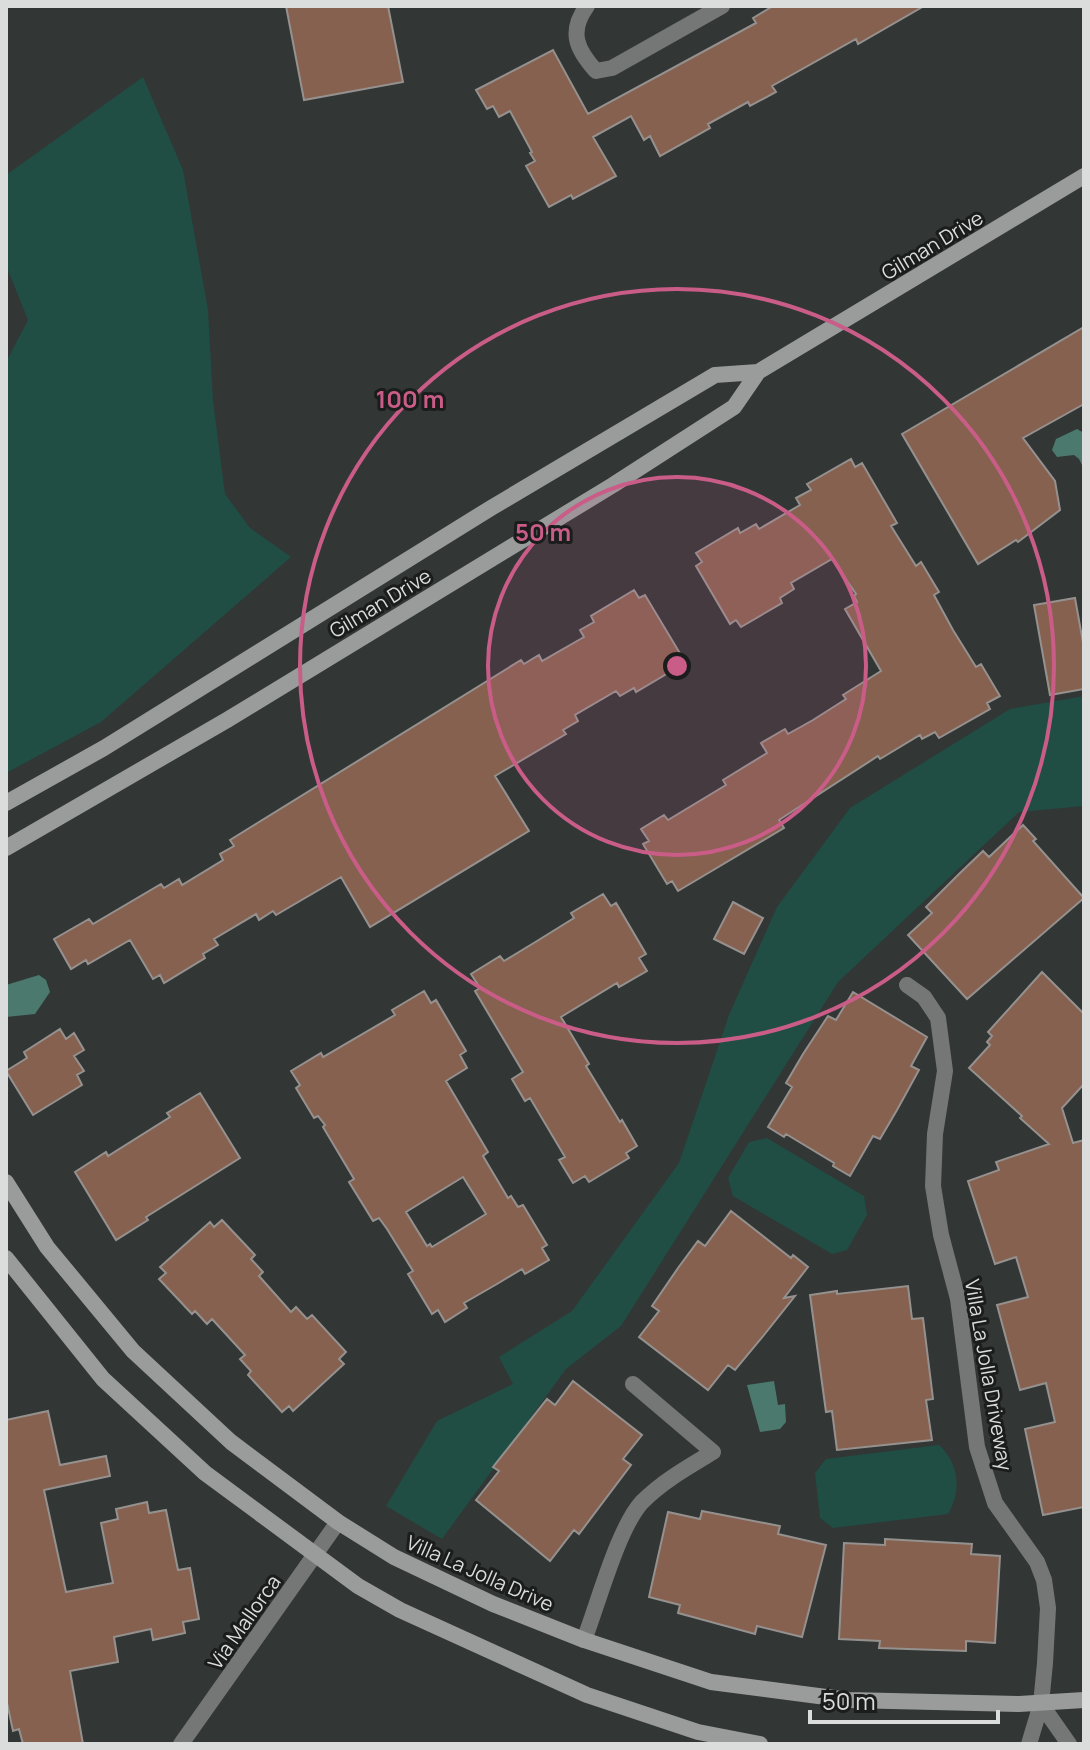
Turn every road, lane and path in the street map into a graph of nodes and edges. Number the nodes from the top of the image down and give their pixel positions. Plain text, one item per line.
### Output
1 (587, 6) edge
2 (722, 6) edge
3 (1084, 176) edge
4 (758, 372) junction
5 (6, 803) edge
6 (6, 848) edge
7 (907, 985) dead end
8 (6, 1182) edge
9 (6, 1258) edge
10 (633, 1384) dead end
11 (338, 1522) junction
12 (315, 1556) junction
13 (584, 1640) junction
14 (1084, 1700) edge
15 (1041, 1704) junction
16 (181, 1744) edge
17 (760, 1744) edge
18 (1029, 1744) edge
19 (1069, 1744) edge

1 - 2 street
3 - 4 main road, Gilman Drive
4 - 5 main road, Gilman Drive
4 - 6 main road, Gilman Drive
7 - 15 street, Villa La Jolla Driveway
8 - 11 main road, Villa La Jolla Drive
9 - 12 main road
10 - 13 street
11 - 12 street, Via Mallorca
11 - 13 main road, Villa La Jolla Drive
12 - 16 street, Via Mallorca
12 - 17 main road
13 - 15 main road, Villa La Jolla Drive
14 - 15 main road, Villa La Jolla Drive
15 - 18 street, Villa La Jolla Driveway
15 - 19 street

